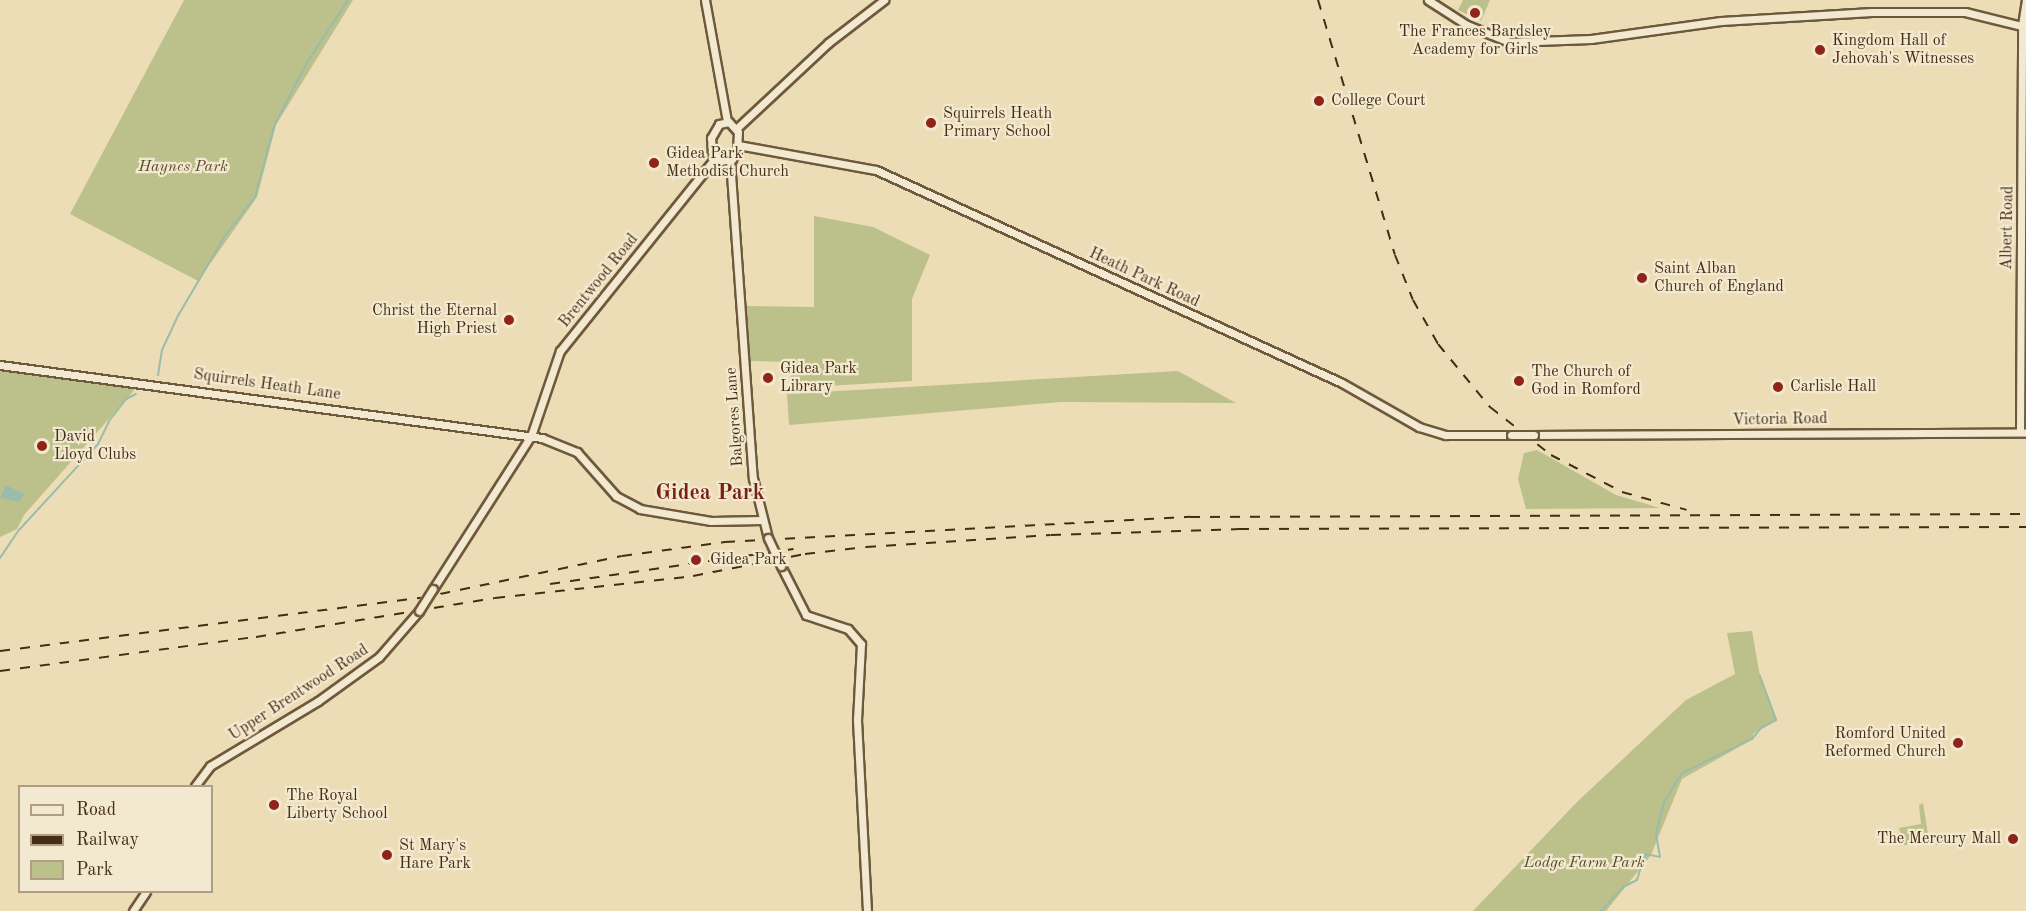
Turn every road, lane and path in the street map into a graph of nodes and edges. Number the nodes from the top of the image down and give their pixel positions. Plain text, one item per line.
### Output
1 (705, 0) edge
2 (884, 0) edge
3 (1428, 0) edge
4 (2026, 0) edge
5 (2024, 26) edge
6 (727, 121) junction
7 (737, 128) junction
8 (738, 145) junction
9 (716, 158) junction
10 (729, 160) junction
11 (0, 365) edge
12 (2023, 432) edge
13 (1534, 435) joint
14 (531, 436) junction
15 (762, 520) junction
16 (196, 785) edge
17 (145, 893) edge
18 (133, 911) edge
19 (867, 911) edge

1 - 6 street
2 - 7 street
3 - 5 street
4 - 5 street, Albert Road
5 - 12 street, Albert Road
6 - 7 street
6 - 9 street
7 - 8 street
8 - 10 street
8 - 13 street, Heath Park Road, bridge
9 - 10 street
9 - 14 street, Brentwood Road
10 - 15 street, Balgores Lane
11 - 14 street, Squirrels Heath Lane
12 - 13 street, Victoria Road
14 - 15 street, Squirrels Heath Lane
14 - 16 street, Upper Brentwood Road, bridge
15 - 19 street, Balgores Lane, bridge
17 - 18 street

